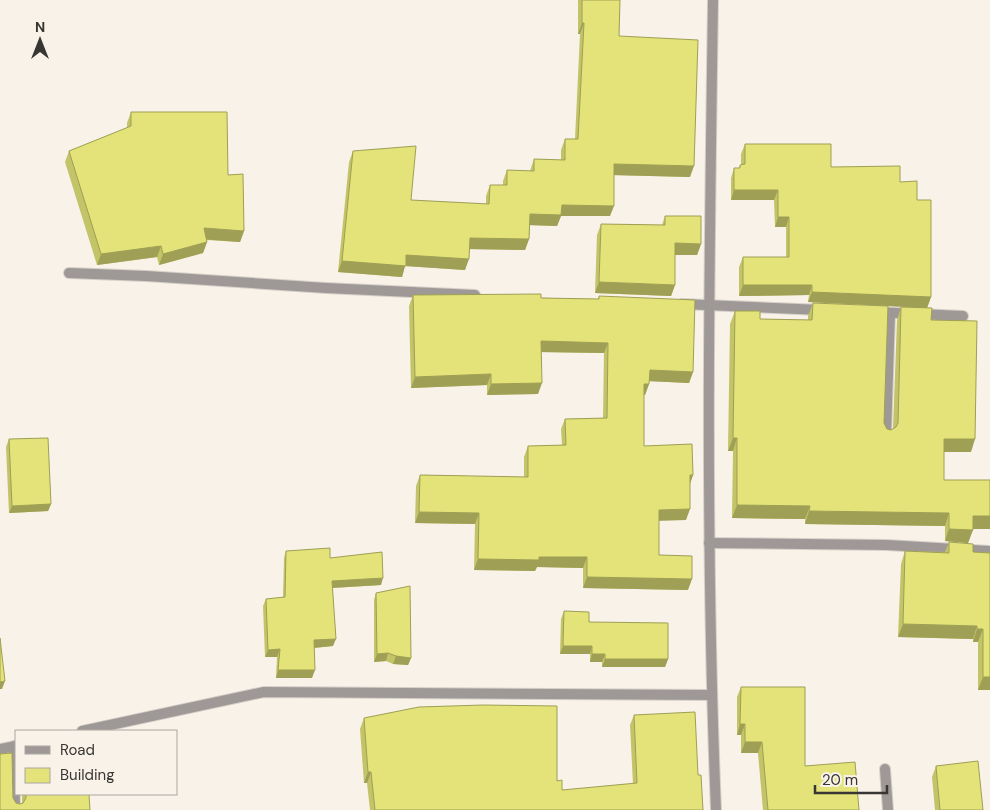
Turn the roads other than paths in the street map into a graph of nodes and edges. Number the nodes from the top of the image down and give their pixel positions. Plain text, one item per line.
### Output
1 (713, 0) edge
2 (69, 274) dead end
3 (483, 295) edge
4 (669, 304) edge
5 (708, 306) junction
6 (832, 310) edge
7 (861, 312) edge
8 (890, 313) junction
9 (963, 316) dead end
10 (886, 436) edge
11 (709, 543) junction
12 (990, 550) edge
13 (711, 695) junction
14 (87, 730) edge
15 (15, 746) edge
16 (0, 749) edge
17 (885, 769) dead end
18 (15, 810) edge
19 (716, 810) edge
20 (888, 810) edge

1 - 5 street
2 - 3 street
4 - 5 street
5 - 6 street
5 - 11 street
7 - 8 street
8 - 9 street
8 - 10 street
11 - 12 street
11 - 13 street
13 - 14 street
13 - 19 street
15 - 16 street
15 - 18 street
17 - 20 street

